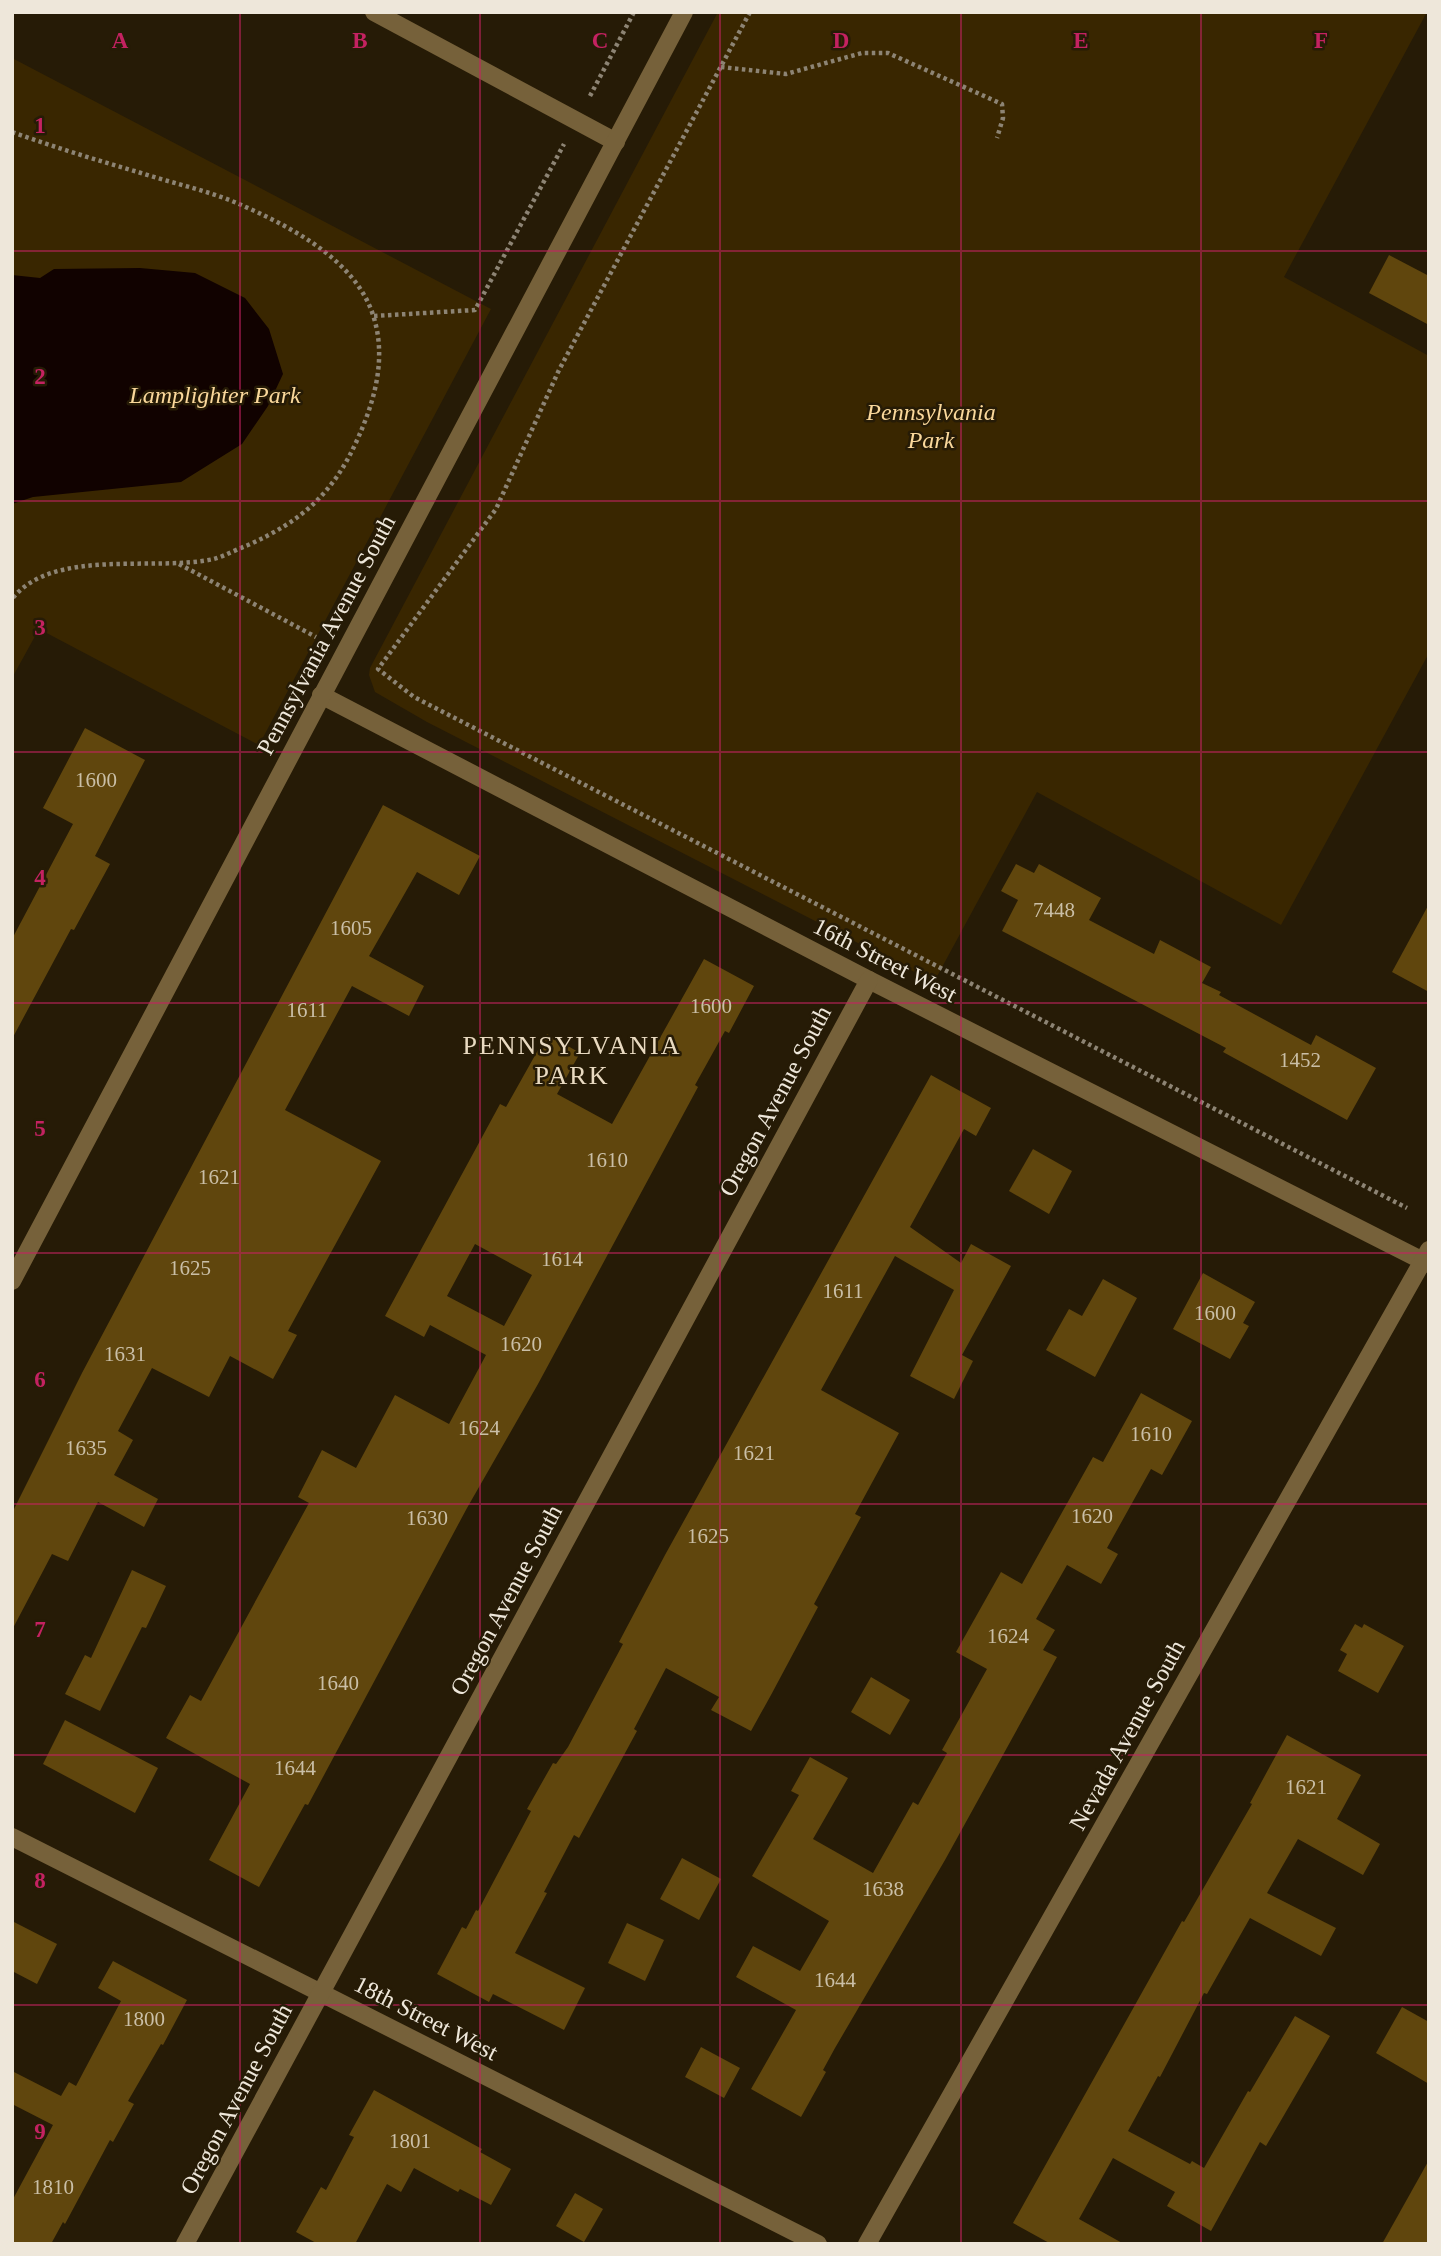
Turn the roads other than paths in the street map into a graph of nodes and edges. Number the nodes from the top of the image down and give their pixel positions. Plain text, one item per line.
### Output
1 (374, 12) edge
2 (684, 12) edge
3 (616, 142) junction
4 (321, 695) junction
5 (869, 980) junction
6 (1427, 1258) edge
7 (12, 1282) edge
8 (12, 1837) edge
9 (321, 1993) junction
10 (185, 2244) edge
11 (818, 2244) edge
12 (867, 2244) edge

1 - 3 street
2 - 3 street, Pennsylvania Avenue South
3 - 4 street, Pennsylvania Avenue South
4 - 5 street, 16th Street West
4 - 7 street, Pennsylvania Avenue South
5 - 6 street, 16th Street West
5 - 9 street, Oregon Avenue South
6 - 12 street, Nevada Avenue South
8 - 9 street, 18th Street West
9 - 10 street, Oregon Avenue South
9 - 11 street, 18th Street West

